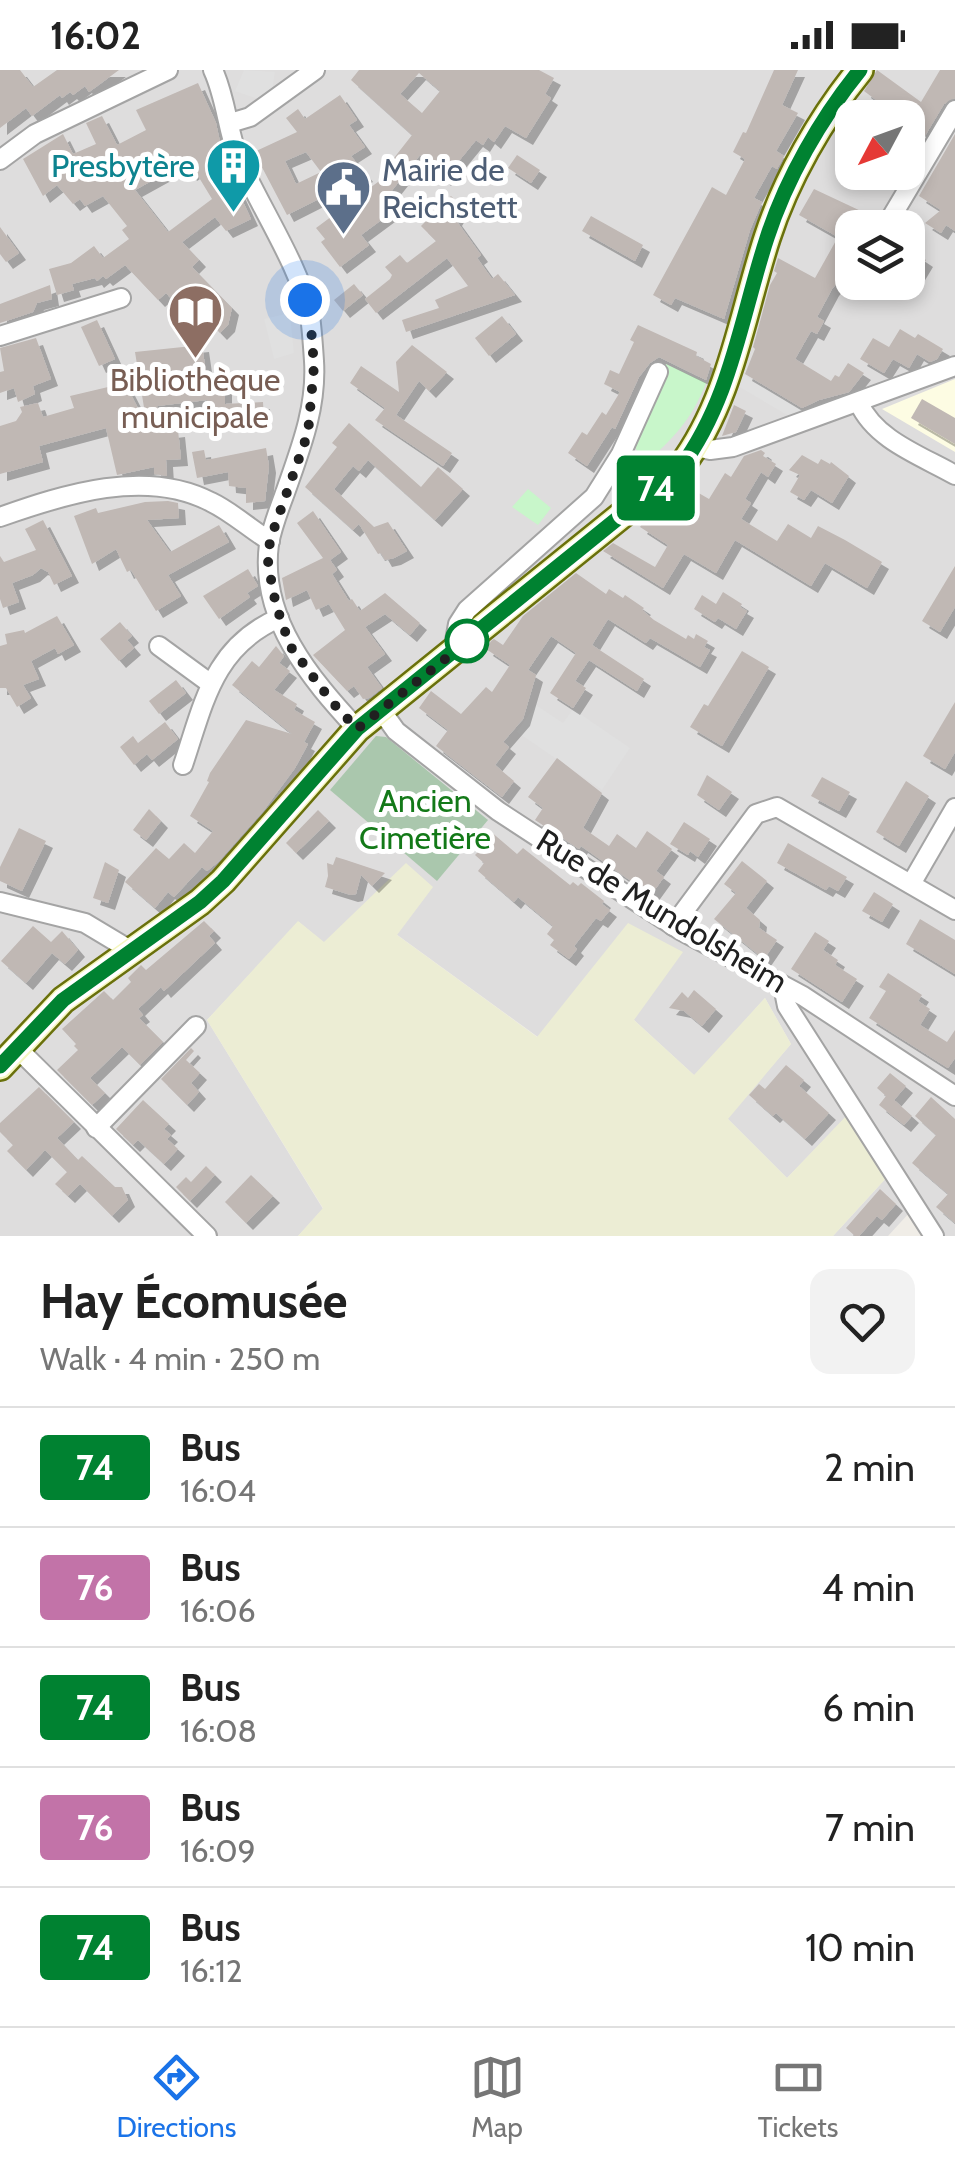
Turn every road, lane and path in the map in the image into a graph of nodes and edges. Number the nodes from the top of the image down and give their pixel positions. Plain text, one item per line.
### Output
1 (168, 70) edge
2 (213, 70) edge
3 (315, 70) edge
4 (860, 70) edge
5 (955, 110) edge
6 (230, 123) junction
7 (0, 160) edge
8 (895, 210) edge
9 (122, 298) dead end
10 (0, 336) edge
11 (955, 366) edge
12 (658, 372) dead end
13 (859, 403) junction
14 (703, 448) junction
15 (955, 475) edge
16 (0, 516) edge
17 (270, 540) junction
18 (279, 618) junction
19 (159, 646) dead end
20 (454, 652) junction
21 (211, 684) junction
22 (381, 710) junction
23 (357, 729) junction
24 (184, 765) dead end
25 (955, 808) edge
26 (911, 884) junction
27 (0, 902) edge
28 (955, 910) edge
29 (673, 926) junction
30 (130, 950) junction
31 (783, 986) junction
32 (196, 1026) dead end
33 (9, 1057) edge
34 (955, 1096) edge
35 (96, 1128) junction
36 (207, 1236) edge
37 (934, 1236) edge

1 - 7 street
2 - 6 street
3 - 6 street
4 - 14 main road
5 - 8 street
6 - 17 street
9 - 10 street
11 - 13 street
12 - 20 street
13 - 14 street
13 - 15 street
14 - 20 main road
16 - 17 street
17 - 18 street
18 - 21 street
18 - 23 street
19 - 21 street
20 - 22 main road
21 - 24 street
22 - 23 main road
22 - 29 street, Rue de Mundolsheim
23 - 30 main road
25 - 26 street
26 - 28 street
26 - 29 street
27 - 30 street
29 - 31 street, Rue de Mundolsheim
30 - 33 main road
31 - 34 street, Rue de Mundolsheim
31 - 37 street
32 - 35 street
33 - 35 street
35 - 36 street

